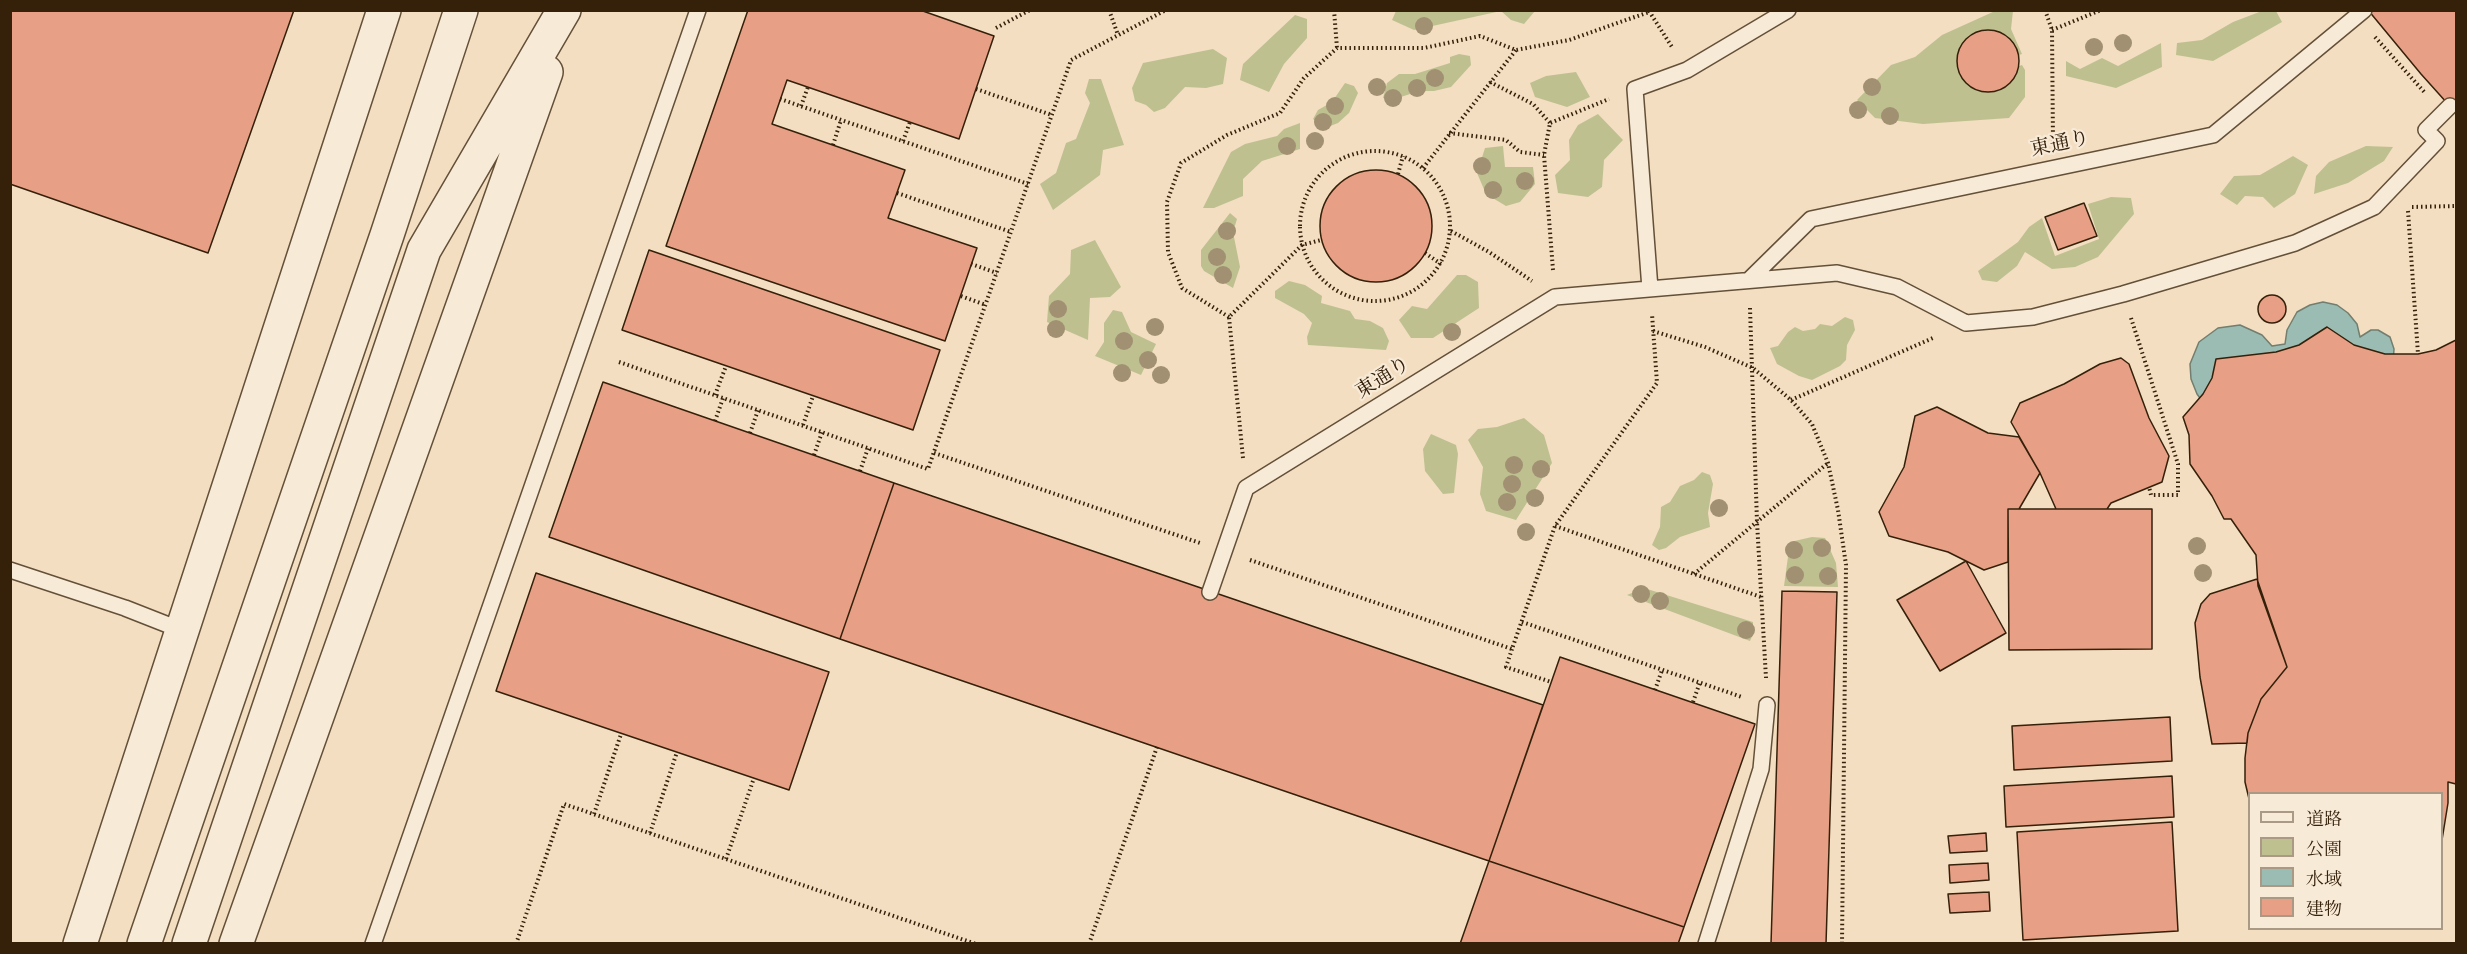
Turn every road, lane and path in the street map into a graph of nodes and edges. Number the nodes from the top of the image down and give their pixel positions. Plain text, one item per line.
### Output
1 (384, 10) edge
2 (461, 10) edge
3 (566, 10) edge
4 (698, 10) edge
5 (1030, 10) edge
6 (1109, 10) edge
7 (1166, 10) edge
8 (1334, 10) edge
9 (1788, 10) edge
10 (2045, 10) edge
11 (2101, 10) edge
12 (1648, 11) edge
13 (2361, 13) edge
14 (996, 28) dead end
15 (2052, 30) junction
16 (1118, 35) junction
17 (1337, 48) junction
18 (1516, 50) junction
19 (1687, 70) junction
20 (1489, 82) junction
21 (808, 87) dead end
22 (976, 89) dead end
23 (1635, 89) junction
24 (780, 99) dead end
25 (801, 106) junction
26 (2446, 109) joint
27 (1052, 115) junction
28 (841, 120) junction
29 (910, 122) dead end
30 (1550, 123) junction
31 (1449, 133) junction
32 (903, 141) junction
33 (833, 145) dead end
34 (1544, 155) junction
35 (1403, 156) junction
36 (2053, 167) junction
37 (1423, 168) junction
38 (1398, 174) dead end
39 (2406, 174) junction
40 (1028, 184) junction
41 (897, 193) dead end
42 (1451, 231) junction
43 (1011, 232) junction
44 (1321, 240) dead end
45 (1302, 245) junction
46 (1425, 253) dead end
47 (971, 264) dead end
48 (1441, 264) junction
49 (997, 273) junction
50 (1749, 280) junction
51 (1650, 289) junction
52 (2123, 294) junction
53 (961, 296) dead end
54 (1555, 297) junction
55 (986, 305) junction
56 (1229, 317) junction
57 (1966, 323) junction
58 (1653, 331) junction
59 (2418, 354) dead end
60 (619, 362) dead end
61 (726, 366) dead end
62 (1753, 368) junction
63 (715, 395) junction
64 (813, 396) dead end
65 (723, 398) junction
66 (1791, 400) junction
67 (758, 410) junction
68 (715, 421) dead end
69 (803, 425) junction
70 (822, 432) junction
71 (750, 433) dead end
72 (868, 448) junction
73 (934, 453) junction
74 (814, 455) dead end
75 (1828, 463) junction
76 (860, 471) dead end
77 (2149, 487) dead end
78 (1246, 488) junction
79 (1757, 522) junction
80 (1555, 526) junction
81 (1224, 551) junction
82 (10, 570) edge
83 (1694, 574) junction
84 (1210, 592) dead end
85 (1761, 597) junction
86 (1521, 622) junction
87 (181, 630) junction
88 (1512, 649) junction
89 (1662, 669) junction
90 (1551, 682) dead end
91 (1700, 682) junction
92 (1655, 690) dead end
93 (1692, 702) dead end
94 (1767, 705) junction
95 (621, 734) dead end
96 (1157, 747) dead end
97 (677, 752) dead end
98 (753, 778) dead end
99 (594, 814) junction
100 (650, 832) junction
101 (726, 859) junction
102 (80, 944) edge
103 (144, 944) edge
104 (189, 944) edge
105 (236, 944) edge
106 (373, 944) edge
107 (516, 944) edge
108 (976, 944) edge
109 (1089, 944) edge
110 (1706, 944) edge
111 (1842, 944) edge

1 - 87 street
2 - 103 street
3 - 104 street
3 - 105 street
4 - 106 lane
5 - 14 path
6 - 16 path
7 - 16 path
8 - 17 path
9 - 19 lane
10 - 15 path
11 - 15 path
12 - 18 path
12 - 19 path
13 - 26 path
13 - 36 lane, 東通り
15 - 36 path
16 - 27 path
17 - 18 path
17 - 56 path
18 - 20 path
19 - 23 lane
20 - 30 path
20 - 31 path
21 - 25 path
22 - 27 path
23 - 30 path
23 - 51 lane
24 - 25 path
25 - 28 path
26 - 39 lane
27 - 40 path
28 - 32 path
28 - 33 path
29 - 32 path
30 - 34 path
31 - 34 path
31 - 37 path
32 - 40 path
34 - 54 path
35 - 37 path
35 - 38 path
35 - 45 path
36 - 50 lane, 東通り
37 - 42 path
39 - 52 lane
39 - 59 path
40 - 43 path
41 - 43 path
42 - 48 path
42 - 54 path
43 - 49 path
44 - 45 path
45 - 48 path
45 - 56 path
46 - 48 path
47 - 49 path
49 - 55 path
50 - 51 lane, 東通り
50 - 57 lane, 東通り
50 - 62 path
51 - 54 lane, 東通り
51 - 58 path
52 - 57 lane
52 - 77 path
53 - 55 path
54 - 78 lane, 東通り
55 - 73 path
56 - 78 path
57 - 66 path
58 - 62 path
58 - 80 path
60 - 63 path
61 - 63 path
62 - 66 path
62 - 79 path
63 - 65 path
64 - 69 path
65 - 67 path
65 - 68 path
66 - 75 path
67 - 69 path
67 - 71 path
69 - 70 path
70 - 72 path
70 - 74 path
72 - 73 path
72 - 76 path
73 - 81 path
75 - 79 path
75 - 111 path
78 - 81 lane
79 - 83 path
79 - 85 path
80 - 83 path
80 - 86 path
81 - 84 lane
81 - 88 path
82 - 87 lane
83 - 85 path
85 - 94 path
86 - 88 path
86 - 89 path
87 - 102 street
88 - 90 path
89 - 91 path
89 - 92 path
91 - 93 path
91 - 94 path
94 - 110 lane
95 - 99 path
96 - 109 path
97 - 100 path
98 - 101 path
99 - 100 path
99 - 107 path
100 - 101 path
101 - 108 path

